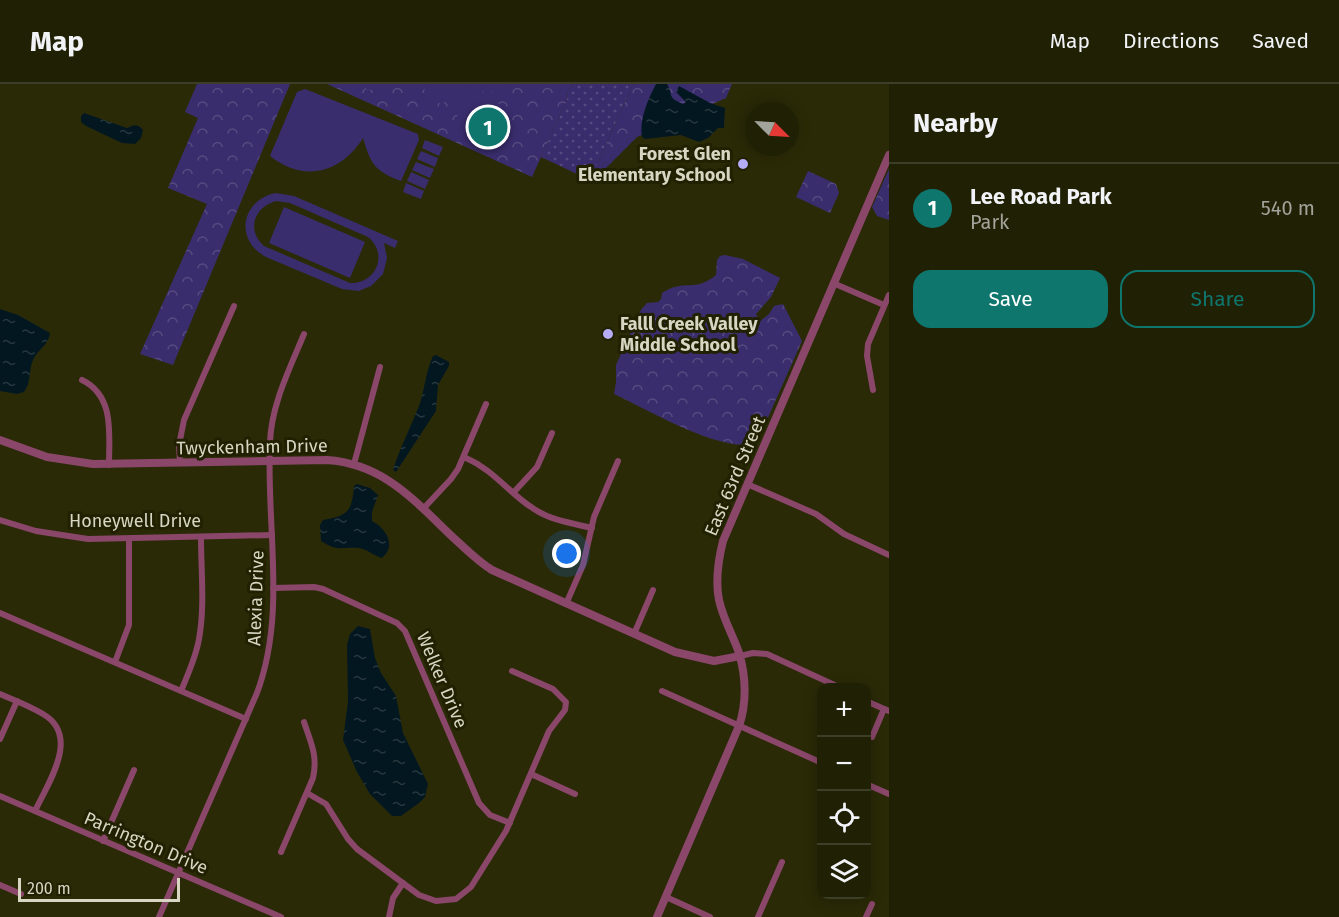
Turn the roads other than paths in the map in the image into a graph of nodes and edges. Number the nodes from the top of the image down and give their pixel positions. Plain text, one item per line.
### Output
1 (889, 155) edge
2 (833, 283) junction
3 (889, 296) edge
4 (884, 305) junction
5 (234, 306) dead end
6 (304, 334) dead end
7 (380, 367) dead end
8 (82, 380) dead end
9 (873, 390) dead end
10 (486, 404) dead end
11 (552, 433) dead end
12 (0, 440) edge
13 (464, 457) junction
14 (270, 461) junction
15 (618, 461) dead end
16 (180, 463) junction
17 (354, 464) junction
18 (109, 465) junction
19 (747, 484) junction
20 (514, 492) junction
21 (423, 509) junction
22 (1, 523) edge
23 (592, 528) junction
24 (272, 536) junction
25 (201, 537) junction
26 (129, 539) junction
27 (889, 555) edge
28 (273, 588) junction
29 (653, 590) dead end
30 (566, 603) junction
31 (0, 613) edge
32 (634, 634) junction
33 (740, 656) junction
34 (115, 662) junction
35 (512, 671) dead end
36 (832, 683) edge
37 (181, 691) junction
38 (662, 691) dead end
39 (0, 694) edge
40 (17, 701) junction
41 (871, 703) edge
42 (886, 710) edge
43 (246, 719) junction
44 (304, 722) dead end
45 (739, 726) junction
46 (872, 737) dead end
47 (0, 739) edge
48 (817, 761) edge
49 (134, 770) dead end
50 (531, 774) junction
51 (871, 786) edge
52 (307, 793) junction
53 (575, 794) dead end
54 (889, 794) edge
55 (0, 796) edge
56 (35, 811) junction
57 (510, 824) junction
58 (103, 841) junction
59 (281, 852) dead end
60 (782, 862) dead end
61 (178, 873) junction
62 (403, 883) junction
63 (0, 885) edge
64 (21, 894) dead end
65 (666, 897) junction
66 (872, 904) dead end
67 (159, 917) edge
68 (280, 917) edge
69 (389, 917) edge
70 (657, 917) edge
71 (710, 917) edge
72 (758, 917) edge
73 (866, 917) edge

1 - 2 street, East 63rd Street
2 - 4 street
2 - 19 street, East 63rd Street
3 - 4 street
4 - 9 street
5 - 16 street
6 - 14 street, Alexia Drive
7 - 17 street
8 - 18 street
10 - 13 street
11 - 20 street
12 - 18 street, Twyckenham Drive
13 - 20 street
13 - 21 street
14 - 16 street, Twyckenham Drive
14 - 17 street, Twyckenham Drive
14 - 24 street, Alexia Drive
15 - 23 street
16 - 18 street, Twyckenham Drive
17 - 21 street, Twyckenham Drive
19 - 27 street
19 - 33 street, East 63rd Street
20 - 23 street
21 - 30 street, Twyckenham Drive
22 - 26 street, Honeywell Drive
23 - 30 street
24 - 25 street, Honeywell Drive
24 - 28 street, Alexia Drive
25 - 26 street, Honeywell Drive
25 - 37 street
26 - 34 street
28 - 43 street, Alexia Drive
28 - 57 street, Welker Drive
29 - 32 street
30 - 32 street, Twyckenham Drive
31 - 34 street
32 - 33 street, Twyckenham Drive
33 - 36 street
33 - 45 street, East 63rd Street
34 - 37 street
35 - 50 street
37 - 43 street
38 - 45 street
39 - 40 street
40 - 47 street
40 - 56 street
41 - 42 street
42 - 46 street
43 - 61 street, Alexia Drive
44 - 52 street
45 - 48 street
45 - 65 street, East 63rd Street
49 - 58 street
50 - 53 street
50 - 57 street
51 - 54 street
52 - 59 street
52 - 62 street
55 - 56 street, Parrington Drive
56 - 58 street, Parrington Drive
57 - 62 street
58 - 61 street, Parrington Drive
60 - 72 street
61 - 67 street, Alexia Drive
61 - 68 street, Parrington Drive
62 - 69 street
63 - 64 street
65 - 70 street, East 63rd Street
65 - 71 street
66 - 73 street

